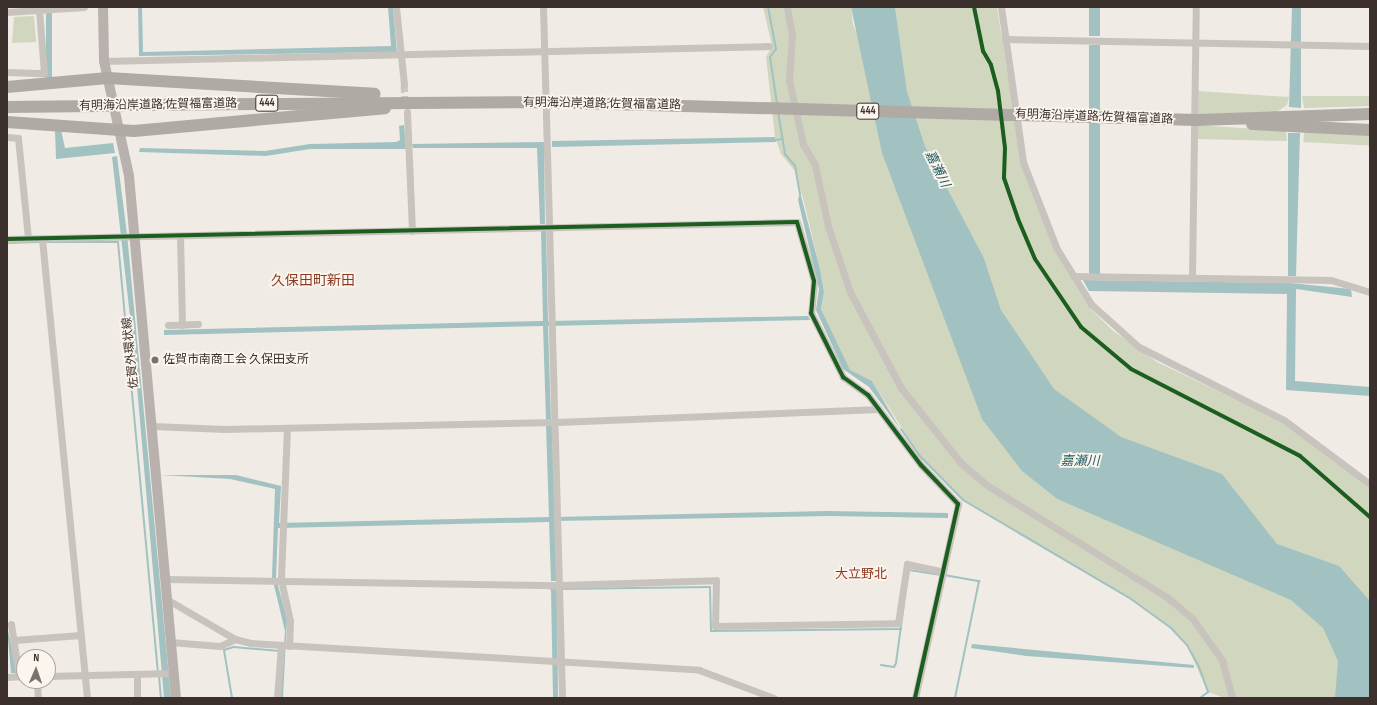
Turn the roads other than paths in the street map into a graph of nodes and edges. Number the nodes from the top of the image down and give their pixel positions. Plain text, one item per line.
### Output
1 (84, 7) edge
2 (103, 7) edge
3 (396, 7) edge
4 (542, 7) edge
5 (787, 7) edge
6 (1001, 7) edge
7 (1196, 7) edge
8 (39, 10) junction
9 (7, 12) edge
10 (1005, 39) junction
11 (1195, 41) junction
12 (770, 46) dead end
13 (1370, 46) edge
14 (544, 52) junction
15 (400, 54) junction
16 (104, 61) junction
17 (7, 72) edge
18 (108, 78) junction
19 (404, 85) tunnel mouth
20 (7, 87) edge
21 (405, 106) junction
22 (7, 107) edge
23 (1370, 114) edge
24 (1197, 120) junction
25 (7, 122) edge
26 (1370, 130) edge
27 (121, 131) junction
28 (7, 137) edge
29 (549, 228) junction
30 (412, 232) junction
31 (180, 236) junction
32 (131, 237) junction
33 (7, 239) edge
34 (28, 239) junction
35 (42, 239) junction
36 (1073, 276) junction
37 (1192, 278) junction
38 (1370, 292) edge
39 (198, 324) dead end
40 (168, 325) dead end
41 (182, 325) junction
42 (879, 409) junction
43 (555, 422) junction
44 (152, 426) junction
45 (287, 428) junction
46 (1370, 484) edge
47 (941, 574) junction
48 (165, 579) junction
49 (277, 580) junction
50 (556, 585) junction
51 (168, 600) junction
52 (11, 624) dead end
53 (81, 635) junction
54 (235, 639) junction
55 (14, 640) junction
56 (170, 642) junction
57 (289, 646) junction
58 (16, 649) edge
59 (281, 649) junction
60 (562, 663) junction
61 (167, 673) junction
62 (137, 674) junction
63 (85, 675) junction
64 (56, 676) edge
65 (87, 698) edge
66 (137, 698) edge
67 (176, 698) edge
68 (277, 698) edge
69 (562, 698) edge
70 (774, 698) edge
71 (915, 698) edge
72 (1232, 698) edge

1 - 8 street
2 - 16 main road, 佐賀外環状線
3 - 15 street
4 - 14 street
5 - 72 street
6 - 10 street
7 - 11 street
8 - 9 street
8 - 17 street
10 - 11 street
10 - 36 street
11 - 13 street
11 - 37 street
12 - 14 street
14 - 15 street
14 - 29 street
15 - 16 street
15 - 19 street
16 - 18 main road, 佐賀外環状線
18 - 20 highway
18 - 21 highway
18 - 27 main road, 佐賀外環状線
21 - 22 highway, 有明海沿岸道路;佐賀福富道路 / 444, bridge
21 - 24 highway, 有明海沿岸道路;佐賀福富道路 / 444, bridge
21 - 27 highway
21 - 30 street
23 - 24 highway
24 - 26 highway
25 - 27 highway
27 - 32 main road, 佐賀外環状線
28 - 34 street
29 - 30 street
29 - 42 street
29 - 43 street
30 - 31 street
31 - 32 street
31 - 41 street
32 - 35 street
32 - 44 main road, 佐賀外環状線
33 - 34 street
34 - 35 street
35 - 53 street
36 - 37 street
36 - 46 street
37 - 38 street
39 - 41 street
40 - 41 street
42 - 43 street
42 - 47 street
43 - 45 street
43 - 50 street
44 - 45 street
44 - 48 main road, 佐賀外環状線
45 - 49 street
47 - 50 street
47 - 71 street
48 - 49 street
48 - 51 main road, 佐賀外環状線
49 - 50 street
49 - 57 street
50 - 60 street
51 - 54 street
51 - 56 main road, 佐賀外環状線
52 - 55 street
53 - 55 street
53 - 63 street
54 - 56 street
54 - 59 street
55 - 58 street
56 - 61 main road, 佐賀外環状線
57 - 59 street
57 - 60 street
59 - 68 street
60 - 69 street
60 - 70 street
61 - 62 street
61 - 67 main road, 佐賀外環状線
62 - 63 street
62 - 66 street
63 - 64 street
63 - 65 street

